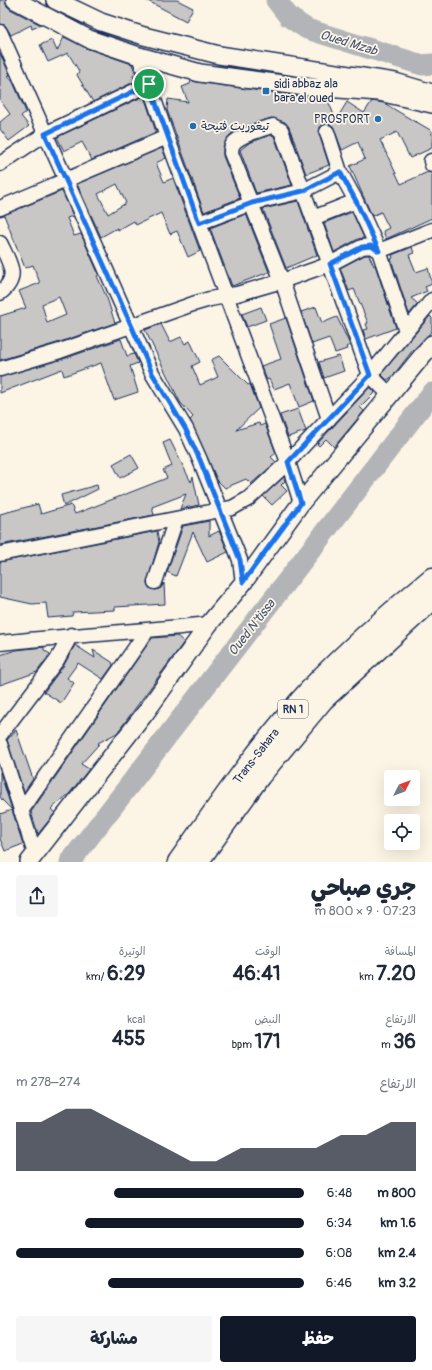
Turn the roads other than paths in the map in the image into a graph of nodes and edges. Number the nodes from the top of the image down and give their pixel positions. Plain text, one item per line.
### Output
1 (15, 0) edge
2 (55, 0) edge
3 (0, 32) edge
4 (139, 56) junction
5 (149, 84) junction
6 (432, 93) edge
7 (432, 104) edge
8 (327, 132) dead end
9 (45, 134) junction
10 (167, 137) junction
11 (0, 164) edge
12 (340, 172) junction
13 (65, 180) junction
14 (303, 191) junction
15 (356, 201) junction
16 (252, 203) junction
17 (0, 208) edge
18 (313, 218) junction
19 (199, 223) junction
20 (432, 230) edge
21 (0, 243) edge
22 (379, 251) junction
23 (330, 264) junction
24 (282, 281) junction
25 (0, 293) edge
26 (227, 296) junction
27 (432, 300) edge
28 (132, 327) junction
29 (406, 331) junction
30 (432, 344) edge
31 (0, 368) edge
32 (370, 375) junction
33 (390, 395) junction
34 (329, 419) junction
35 (288, 462) junction
36 (301, 503) junction
37 (220, 510) junction
38 (176, 519) junction
39 (0, 554) edge
40 (432, 578) edge
41 (155, 582) dead end
42 (243, 582) junction
43 (432, 600) edge
44 (209, 624) junction
45 (147, 631) junction
46 (71, 635) junction
47 (0, 643) edge
48 (0, 735) edge
49 (0, 744) edge
50 (21, 810) junction
51 (32, 858) edge
52 (178, 862) edge
53 (198, 862) edge

1 - 4 main road
2 - 6 main road
3 - 9 street
4 - 5 street
4 - 7 main road
5 - 9 street
5 - 10 street
8 - 12 street
9 - 11 street
9 - 13 street
10 - 13 street
10 - 19 street
12 - 14 street
12 - 15 street
13 - 17 street
13 - 28 street
14 - 16 street
14 - 16 street
14 - 18 street
15 - 18 street
15 - 22 street
16 - 19 street
16 - 24 street
18 - 23 street
19 - 26 street
20 - 22 street
21 - 25 street
22 - 23 street
22 - 29 street
23 - 24 street
23 - 32 street
24 - 26 street
24 - 34 street
26 - 28 street
26 - 35 street
27 - 29 street
28 - 31 street
28 - 37 street
29 - 32 street
30 - 33 main road
32 - 33 street
32 - 34 street
33 - 36 main road
34 - 35 street
35 - 36 street
35 - 37 street
36 - 42 main road
37 - 38 street
37 - 42 street
38 - 39 street
38 - 41 street
40 - 52 highway, Trans-Sahara / RN 1
42 - 44 main road
43 - 53 highway, Trans-Sahara / RN 1
44 - 45 street
44 - 51 main road
45 - 46 street
45 - 50 street
46 - 47 street
46 - 48 street
49 - 50 street
50 - 51 street

